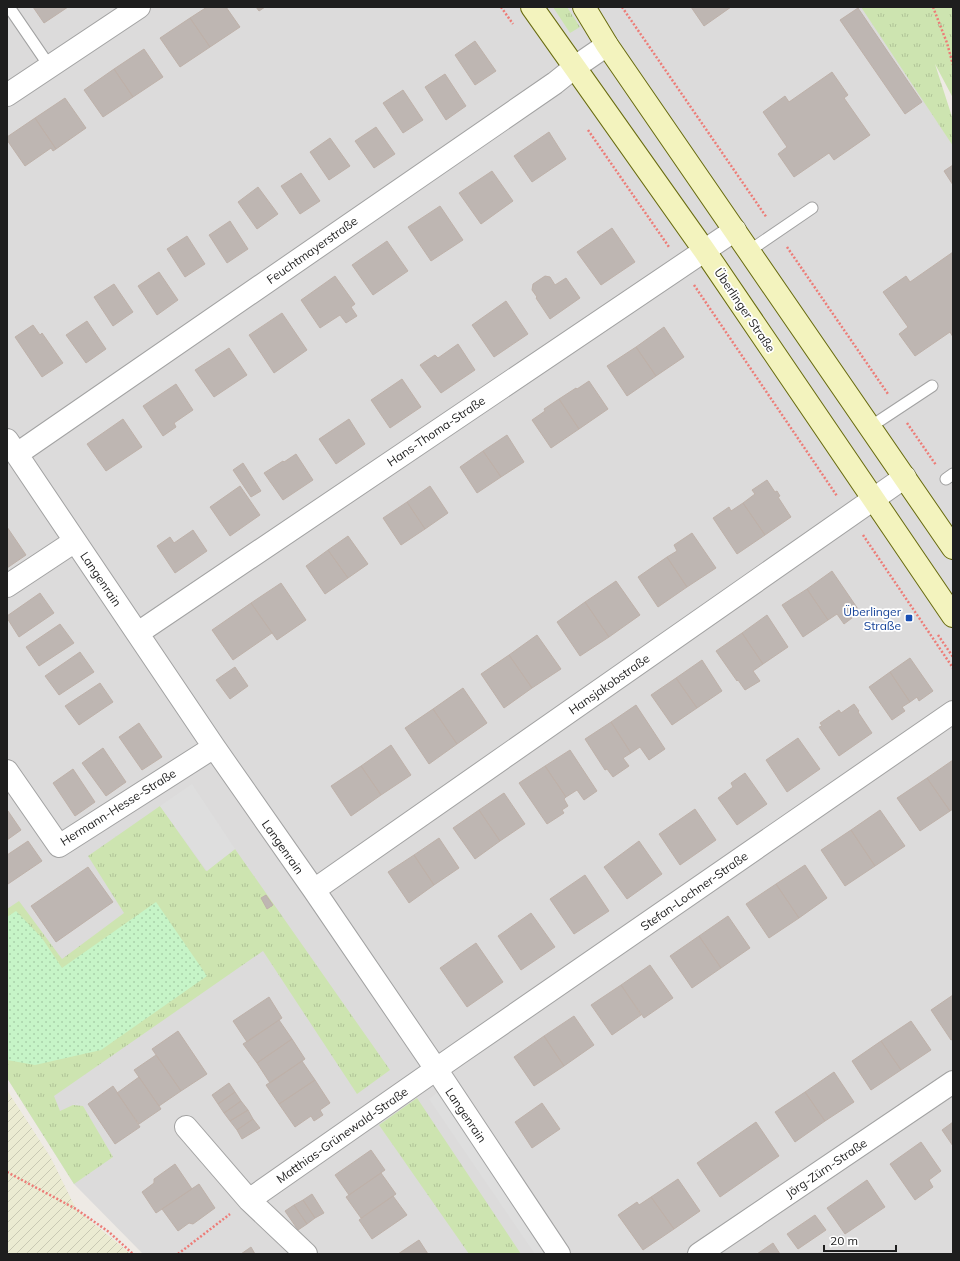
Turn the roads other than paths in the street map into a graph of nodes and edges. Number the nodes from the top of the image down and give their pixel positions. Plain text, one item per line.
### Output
1 (9, 7) edge
2 (139, 7) edge
3 (532, 7) edge
4 (584, 7) edge
5 (607, 45) junction
6 (50, 66) junction
7 (575, 67) junction
8 (7, 95) edge
9 (812, 208) dead end
10 (735, 230) junction
11 (704, 250) junction
12 (749, 251) junction
13 (932, 386) dead end
14 (870, 427) junction
15 (12, 447) edge
16 (905, 477) junction
17 (873, 499) junction
18 (75, 541) junction
19 (953, 548) edge
20 (7, 586) edge
21 (953, 616) edge
22 (138, 633) junction
23 (953, 712) edge
24 (214, 747) junction
25 (7, 771) edge
26 (314, 890) junction
27 (436, 1070) junction
28 (953, 1082) edge
29 (186, 1127) dead end
30 (249, 1200) junction
31 (306, 1254) edge
32 (559, 1254) edge
33 (699, 1254) edge

1 - 6 lane
2 - 6 street
3 - 7 street, Überlinger Straße
4 - 5 street
5 - 7 street, Feuchtmayerstraße
5 - 10 street
6 - 8 street
7 - 11 street, Überlinger Straße
7 - 15 street, Feuchtmayerstraße
9 - 12 lane
10 - 11 street, Hans-Thoma-Straße
10 - 12 street
11 - 17 street, Überlinger Straße
11 - 22 street, Hans-Thoma-Straße
12 - 14 street
13 - 14 lane
14 - 16 street
15 - 18 street, Langenrain
16 - 17 street, Hansjakobstraße
16 - 19 street
17 - 21 street, Überlinger Straße
17 - 26 street, Hansjakobstraße
18 - 20 street
18 - 22 street, Langenrain
22 - 24 street, Langenrain
23 - 27 street, Stefan-Lochner-Straße
24 - 25 street, Hermann-Hesse-Straße
24 - 26 street, Langenrain
26 - 27 street, Langenrain
27 - 30 street, Matthias-Grünewald-Straße
27 - 32 street, Langenrain
28 - 33 street, Jörg-Zürn-Straße
29 - 30 street
30 - 31 street

